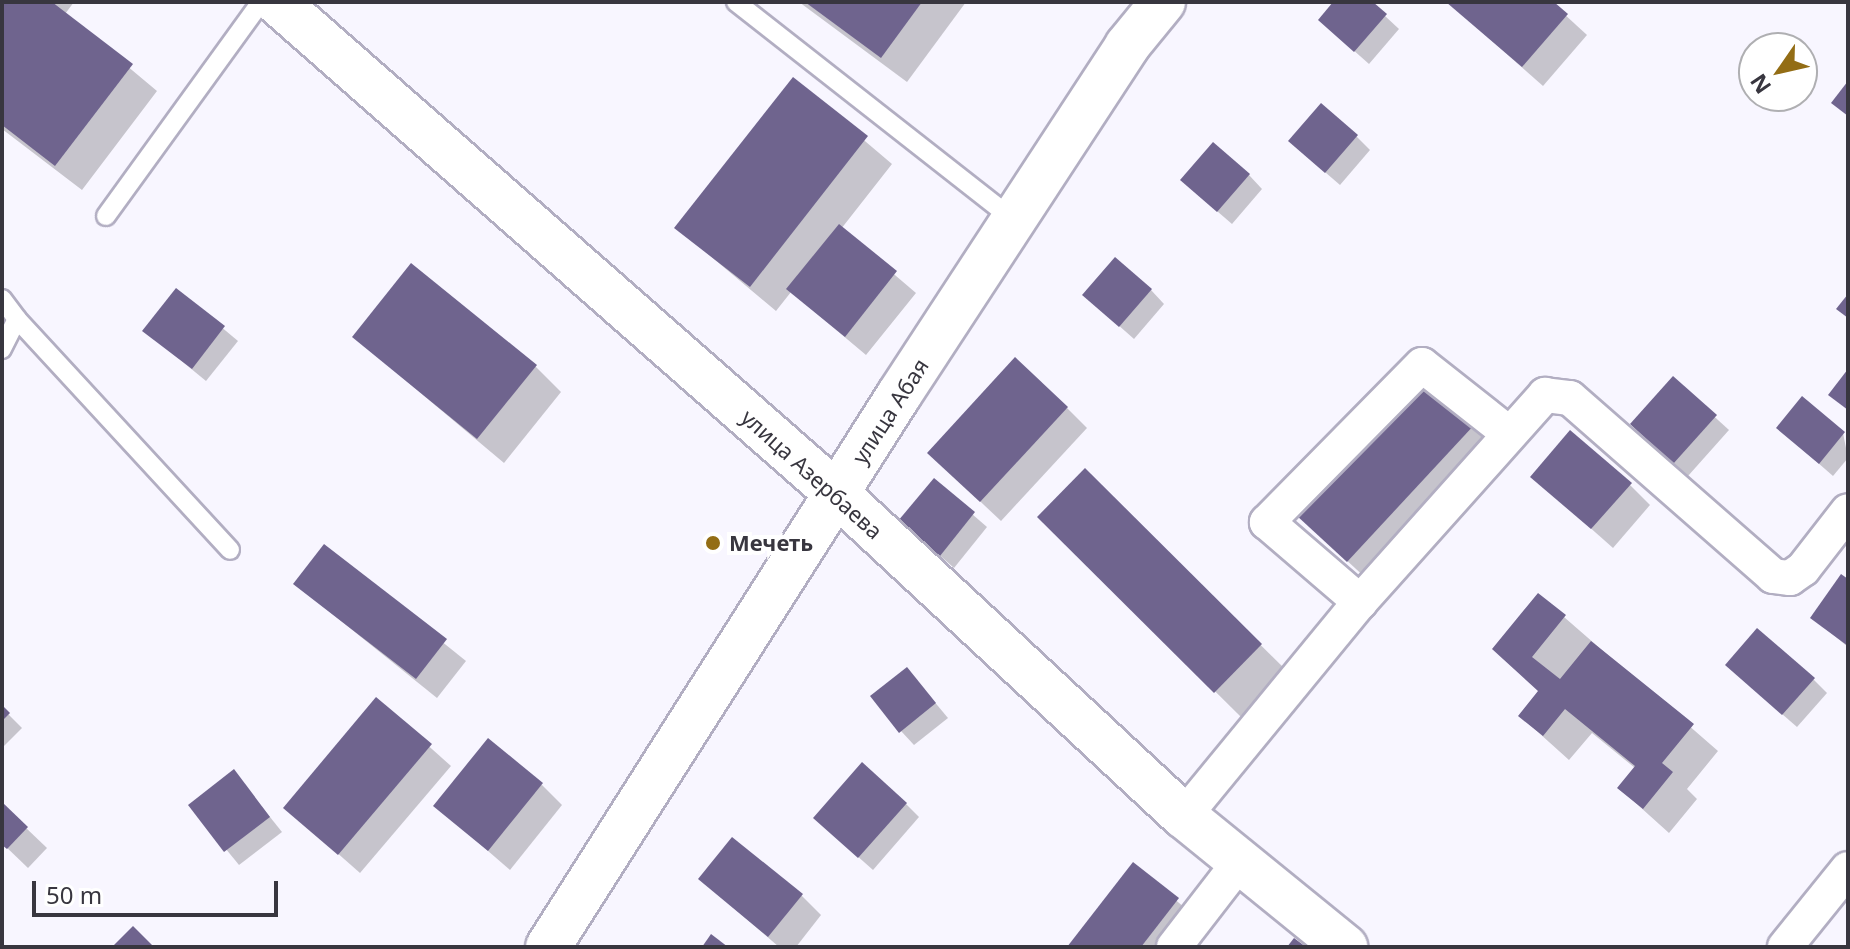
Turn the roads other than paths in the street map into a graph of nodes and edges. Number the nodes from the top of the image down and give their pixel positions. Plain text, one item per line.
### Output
1 (261, 2) edge
2 (277, 2) edge
3 (736, 2) edge
4 (1163, 2) edge
5 (106, 216) dead end
6 (1014, 220) junction
7 (2, 299) edge
8 (17, 319) junction
9 (2, 349) edge
10 (1507, 432) junction
11 (837, 494) junction
12 (1848, 511) edge
13 (230, 550) dead end
14 (1360, 602) junction
15 (1184, 816) junction
16 (1239, 863) junction
17 (1848, 869) edge
18 (548, 947) edge
19 (1174, 947) edge
20 (1345, 947) edge
21 (1785, 947) edge

1 - 5 lane
2 - 11 street, улица Азербаева
3 - 6 lane
4 - 6 street, улица Абая
6 - 11 street, улица Абая
7 - 8 lane
8 - 9 lane
8 - 13 lane
10 - 12 street
10 - 14 street
10 - 14 street
11 - 15 street, улица Азербаева
11 - 18 street, улица Абая
14 - 15 street
15 - 16 street, улица Азербаева
16 - 19 street
16 - 20 street, улица Азербаева
17 - 21 street

